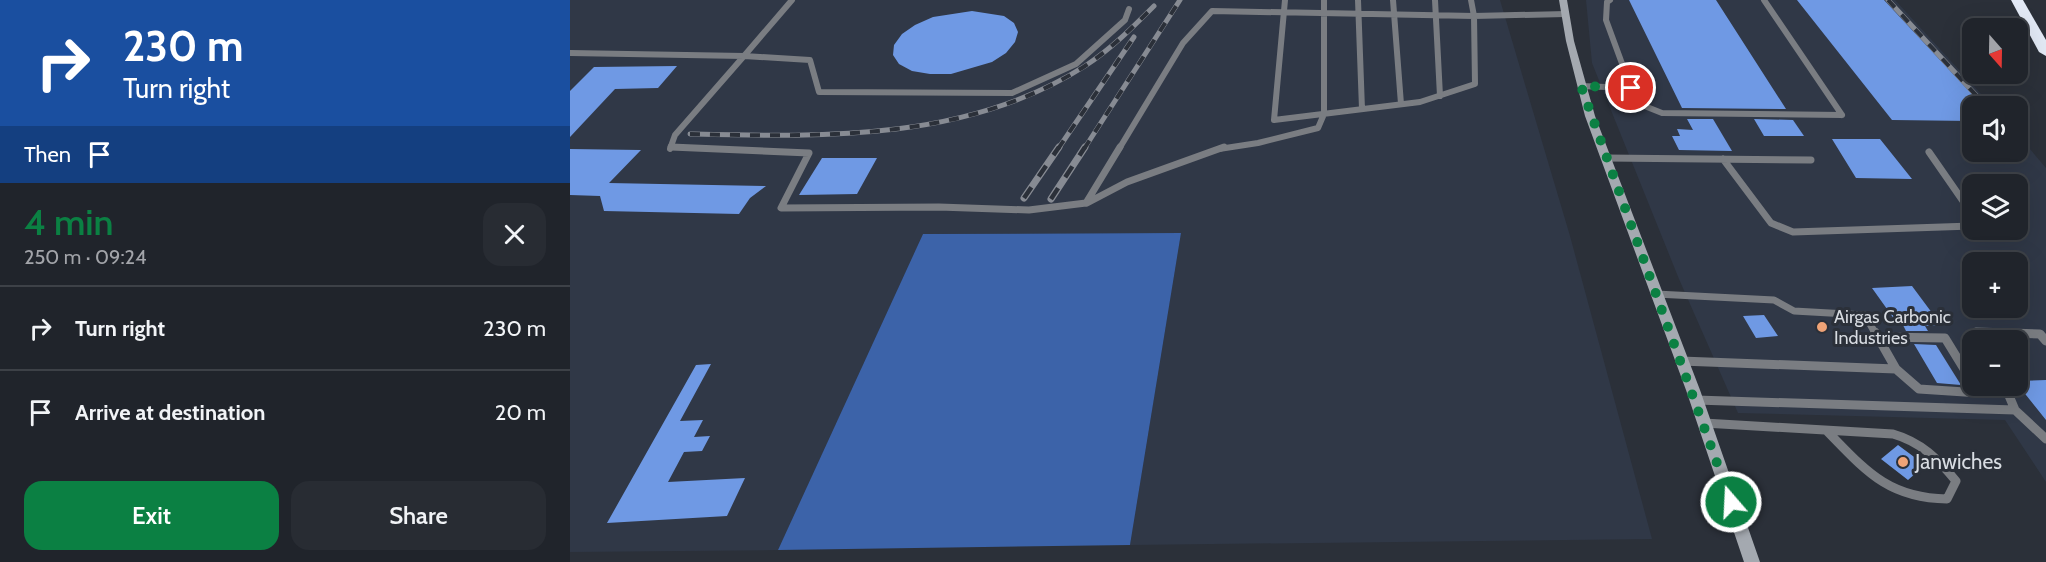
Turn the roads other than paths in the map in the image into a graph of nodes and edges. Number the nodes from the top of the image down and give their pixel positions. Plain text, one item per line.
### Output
1 (792, 0) edge
2 (1285, 0) edge
3 (1324, 0) edge
4 (1358, 0) edge
5 (1393, 0) edge
6 (1435, 0) edge
7 (1471, 0) edge
8 (1563, 0) edge
9 (1610, 0) edge
10 (1764, 0) edge
11 (2017, 0) edge
12 (1129, 9) dead end
13 (1284, 14) junction
14 (1324, 14) junction
15 (1566, 14) junction
16 (1358, 15) junction
17 (1393, 15) junction
18 (1438, 16) junction
19 (1474, 16) junction
20 (2046, 52) edge
21 (570, 53) edge
22 (744, 56) junction
23 (1581, 86) junction
24 (1631, 88) junction
25 (1440, 96) junction
26 (1401, 104) junction
27 (1362, 109) junction
28 (1324, 114) junction
29 (1929, 152) dead end
30 (1606, 158) junction
31 (1723, 159) junction
32 (1811, 160) dead end
33 (1962, 200) edge
34 (1086, 203) junction
35 (1962, 226) edge
36 (1656, 294) junction
37 (2028, 334) edge
38 (1877, 337) junction
39 (2046, 341) edge
40 (1681, 361) junction
41 (1962, 365) edge
42 (1896, 369) junction
43 (1962, 392) edge
44 (2009, 396) edge
45 (1696, 400) junction
46 (2015, 410) junction
47 (1704, 423) junction
48 (1827, 431) junction
49 (2046, 439) edge
50 (1752, 562) edge

1 - 22 lane
2 - 13 lane
3 - 14 lane
4 - 16 lane
5 - 17 lane
6 - 18 lane
7 - 19 lane
8 - 15 street
9 - 24 lane
10 - 24 lane
11 - 20 highway
12 - 22 lane
13 - 14 lane
13 - 28 lane
13 - 34 lane
14 - 16 lane
14 - 28 lane
15 - 19 lane
15 - 23 street
16 - 17 lane
16 - 27 lane
17 - 18 lane
17 - 26 lane
18 - 19 lane
18 - 25 lane
19 - 25 lane
21 - 22 lane
22 - 34 lane
23 - 24 lane
23 - 30 street
25 - 26 lane
26 - 27 lane
27 - 28 lane
28 - 34 lane
29 - 33 lane
30 - 31 lane
30 - 36 street
31 - 32 lane
31 - 35 lane
36 - 38 lane
36 - 40 street
37 - 39 lane
38 - 41 lane
38 - 42 lane
40 - 42 lane
40 - 45 street
42 - 43 lane
44 - 46 lane
45 - 46 lane
45 - 47 street
46 - 49 lane
47 - 48 lane
47 - 50 street
48 - 48 lane

